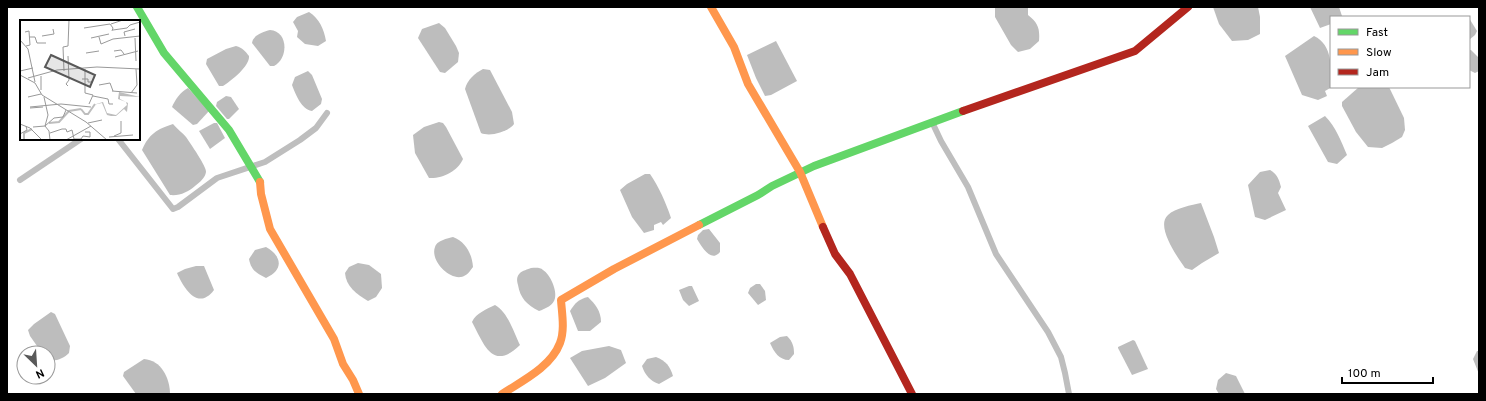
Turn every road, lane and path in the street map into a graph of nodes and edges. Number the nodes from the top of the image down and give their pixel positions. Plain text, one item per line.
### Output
1 (137, 7) edge
2 (711, 7) edge
3 (1188, 7) edge
4 (327, 113) dead end
5 (932, 122) junction
6 (80, 140) edge
7 (119, 140) edge
8 (252, 167) junction
9 (800, 172) junction
10 (20, 180) dead end
11 (359, 394) edge
12 (502, 394) edge
13 (912, 394) edge
14 (1069, 394) edge

1 - 8 street
2 - 9 street
3 - 5 street
4 - 8 street
5 - 9 street
5 - 14 street
6 - 10 street
7 - 8 street
8 - 11 street
9 - 12 street
9 - 13 street

